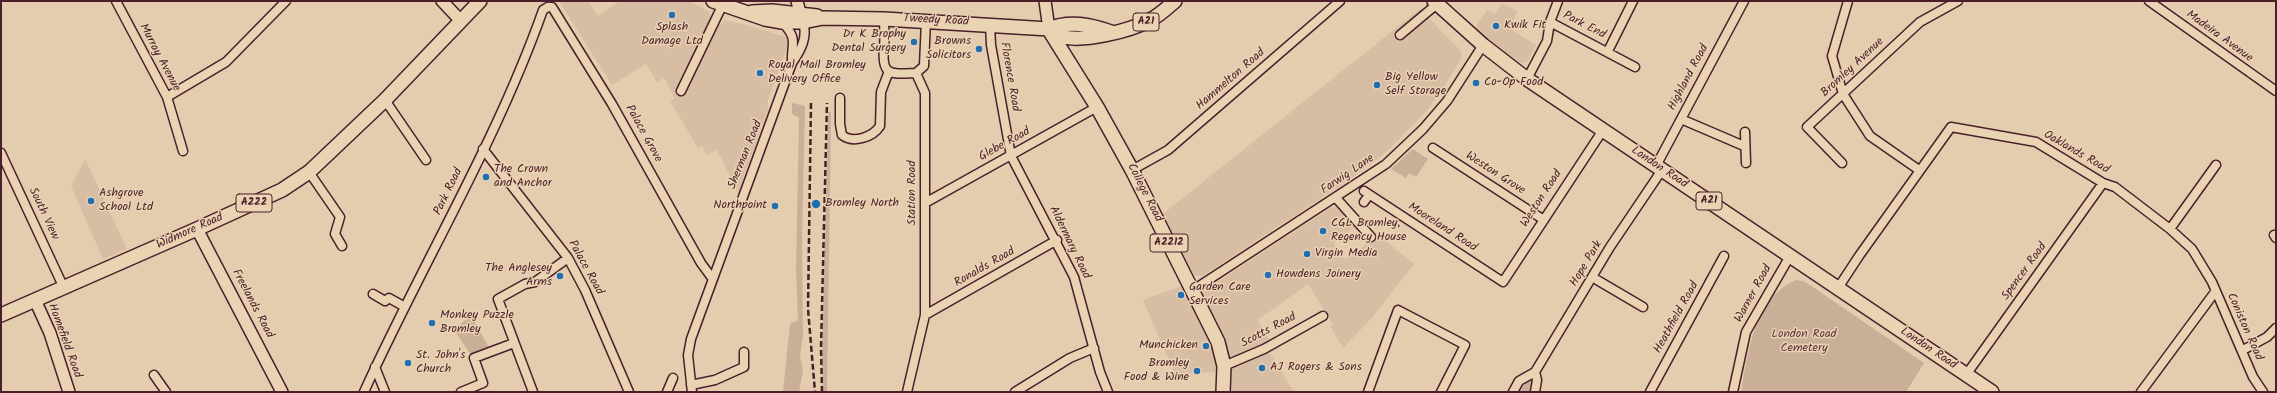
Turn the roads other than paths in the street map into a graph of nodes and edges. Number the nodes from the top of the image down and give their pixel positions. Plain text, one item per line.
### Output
1 (116, 1) edge
2 (286, 1) edge
3 (442, 1) edge
4 (480, 1) edge
5 (1045, 1) edge
6 (1340, 1) edge
7 (1558, 1) edge
8 (1632, 1) edge
9 (1744, 1) edge
10 (1848, 1) edge
11 (1958, 1) edge
12 (2149, 1) edge
13 (1171, 2) edge
14 (1436, 2) edge
15 (718, 3) edge
16 (547, 4) edge
17 (747, 12) junction
18 (801, 17) edge
19 (884, 19) junction
20 (926, 20) junction
21 (461, 21) junction
22 (782, 22) junction
23 (1550, 22) junction
24 (990, 25) junction
25 (1049, 29) junction
26 (1111, 32) junction
27 (1400, 35) dead end
28 (1079, 37) junction
29 (1483, 45) junction
30 (1608, 51) junction
31 (1066, 56) junction
32 (792, 63) junction
33 (1635, 67) dead end
34 (889, 71) junction
35 (916, 73) junction
36 (1527, 79) junction
37 (681, 91) dead end
38 (2276, 91) edge
39 (1843, 94) junction
40 (168, 97) junction
41 (840, 98) dead end
42 (385, 100) junction
43 (1097, 107) junction
44 (1681, 120) junction
45 (1603, 130) junction
46 (1745, 132) dead end
47 (1744, 146) junction
48 (1433, 148) dead end
49 (483, 149) junction
50 (183, 151) dead end
51 (1, 153) edge
52 (1011, 156) junction
53 (426, 160) dead end
54 (1746, 163) dead end
55 (1842, 163) dead end
56 (2216, 165) dead end
57 (1659, 168) junction
58 (1132, 170) junction
59 (1919, 170) junction
60 (309, 172) junction
61 (2103, 183) junction
62 (1365, 196) dead end
63 (1336, 198) junction
64 (925, 203) junction
65 (1544, 220) junction
66 (197, 229) junction
67 (2170, 229) junction
68 (1371, 237) dead end
69 (1057, 240) junction
70 (342, 246) dead end
71 (1724, 256) dead end
72 (1790, 256) junction
73 (568, 258) junction
74 (1592, 277) junction
75 (712, 278) junction
76 (1503, 282) joint
77 (63, 286) junction
78 (1838, 288) junction
79 (1193, 290) junction
80 (2215, 292) junction
81 (373, 294) dead end
82 (35, 300) junction
83 (405, 307) junction
84 (1643, 307) dead end
85 (1, 315) edge
86 (924, 316) junction
87 (1323, 316) dead end
88 (2276, 328) edge
89 (514, 343) junction
90 (1094, 348) junction
91 (2243, 350) junction
92 (744, 352) dead end
93 (1224, 366) junction
94 (375, 367) junction
95 (1535, 372) junction
96 (154, 375) dead end
97 (1966, 375) junction
98 (673, 378) dead end
99 (691, 389) edge
100 (69, 392) edge
101 (166, 392) edge
102 (282, 392) edge
103 (364, 392) edge
104 (385, 392) edge
105 (461, 392) edge
106 (533, 392) edge
107 (629, 392) edge
108 (668, 392) edge
109 (907, 392) edge
110 (1015, 392) edge
111 (1108, 392) edge
112 (1223, 392) edge
113 (1368, 392) edge
114 (1441, 392) edge
115 (1513, 392) edge
116 (1535, 392) edge
117 (1650, 392) edge
118 (1733, 392) edge
119 (1992, 392) edge
120 (2142, 392) edge
121 (2263, 392) edge

1 - 40 street, Murray Avenue
2 - 40 street
3 - 21 street
4 - 21 main road, Widmore Road / A222
5 - 25 street, College Road
6 - 58 street, Hammelton Road
7 - 23 street, Park End
8 - 30 street, Park End
9 - 44 street, Highland Road
10 - 39 street
11 - 39 street, Bromley Avenue
12 - 38 street, Madeira Avenue
13 - 26 main road, Tweedy Road / A21
14 - 27 street
14 - 29 main road, London Road / A21
15 - 17 main road, Tweedy Road / A21
15 - 37 street
16 - 49 street, Park Road
16 - 75 street, Palace Grove
17 - 18 main road, Tweedy Road / A21
17 - 22 main road, Tweedy Road / A21
18 - 19 main road, Tweedy Road / A21
18 - 22 main road, Tweedy Road / A21
18 - 32 street, Sherman Road
19 - 20 main road, Tweedy Road / A21
19 - 34 street
20 - 24 main road, Tweedy Road / A21
20 - 35 street
21 - 42 main road, Widmore Road / A222
22 - 32 street, Sherman Road
23 - 30 street, Park End
23 - 36 street, Park End
24 - 25 main road, Tweedy Road / A21
24 - 52 street, Florence Road
25 - 26 main road, Tweedy Road / A21
25 - 28 main road, Tweedy Road / A21
25 - 31 main road, College Road / A2212
26 - 28 main road, Tweedy Road / A21
28 - 31 main road
29 - 36 main road, London Road / A21
29 - 63 street, Farwig Lane
30 - 33 street, Park End
31 - 43 main road, College Road / A2212
32 - 75 street, Sherman Road
34 - 35 street
34 - 41 street
35 - 64 street, Station Road
36 - 45 main road, London Road / A21
39 - 55 street, Bromley Avenue
39 - 59 street
40 - 50 street, Murray Avenue
42 - 53 street
42 - 60 main road, Widmore Road / A222
43 - 52 street, Glebe Road
43 - 58 main road, College Road / A2212
44 - 47 street
44 - 57 street, Highland Road
45 - 57 main road, London Road / A21
45 - 65 street, Weston Road
46 - 47 street
47 - 54 street
48 - 65 street, Weston Grove
49 - 73 street, Palace Road
49 - 83 street, Park Road
51 - 77 street, South View
52 - 64 street, Glebe Road
52 - 69 street, Aldermary Road
56 - 67 street
57 - 72 main road, London Road / A21
57 - 74 street, Hope Park
58 - 79 main road, College Road / A2212
59 - 61 street, Oaklands Road
59 - 78 street, Oaklands Road
60 - 66 main road, Widmore Road / A222
60 - 70 street
61 - 67 street, Oaklands Road
61 - 97 street, Spencer Road
62 - 76 street, Mooreland Road
63 - 68 street
63 - 79 street, Farwig Lane
64 - 86 street, Station Road
65 - 76 street, Weston Road
66 - 77 main road, Widmore Road / A222
66 - 102 street, Freelands Road
67 - 80 street, Oaklands Road
69 - 86 street, Ronalds Road
69 - 90 street, Aldermary Road
71 - 117 street, Heathfield Road
72 - 78 main road, London Road / A21
72 - 118 street, Warner Road
73 - 89 street
73 - 107 street, Palace Road
74 - 84 street
74 - 95 street, Hope Park
75 - 99 street, Sherman Road
77 - 82 main road, Widmore Road / A222
78 - 97 main road, London Road / A21
79 - 93 main road, College Road / A2212
80 - 91 street, Coniston Road
80 - 120 street
81 - 83 street
82 - 85 main road, Widmore Road / A222
82 - 100 street, Homefield Road
83 - 94 street, Park Road
86 - 109 street, Station Road
87 - 93 street, Scotts Road
88 - 91 street
89 - 105 street
89 - 106 street
90 - 110 street
90 - 111 street, Aldermary Road
91 - 121 street, Coniston Road
92 - 99 street
93 - 112 main road, College Road / A2212
94 - 103 street, Park Road
94 - 104 street
95 - 115 street, Hope Park
95 - 116 street
96 - 101 street
97 - 119 main road, London Road / A21
98 - 108 street
113 - 114 street

